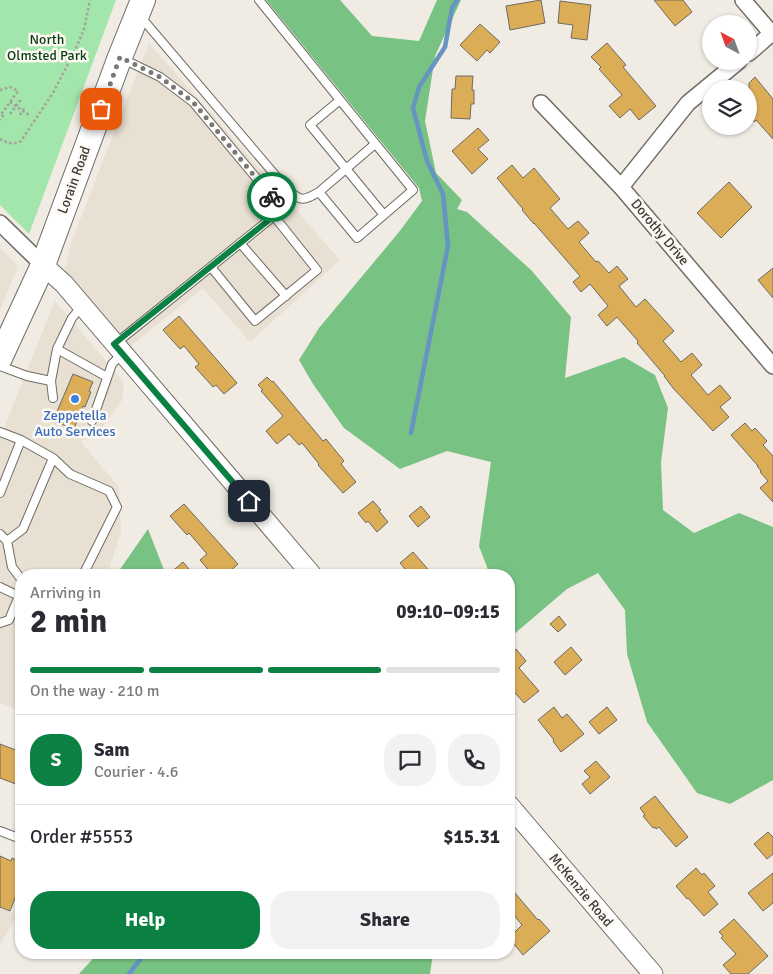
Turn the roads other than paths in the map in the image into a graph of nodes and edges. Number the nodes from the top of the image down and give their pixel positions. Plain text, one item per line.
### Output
1 (259, 0) edge
2 (743, 0) edge
3 (140, 7) edge
4 (772, 34) edge
5 (758, 46) edge
6 (120, 57) junction
7 (728, 70) edge
8 (340, 100) junction
9 (541, 103) dead end
10 (375, 144) junction
11 (346, 168) junction
12 (621, 187) junction
13 (319, 192) junction
14 (384, 215) junction
15 (274, 216) junction
16 (0, 223) edge
17 (240, 243) junction
18 (43, 265) junction
19 (211, 267) junction
20 (286, 296) junction
21 (82, 306) junction
22 (119, 348) junction
23 (57, 349) junction
24 (0, 358) edge
25 (0, 366) edge
26 (773, 366) edge
27 (107, 377) junction
28 (50, 381) junction
29 (53, 398) dead end
30 (92, 421) dead end
31 (0, 432) edge
32 (21, 440) junction
33 (53, 458) junction
34 (0, 493) edge
35 (0, 534) edge
36 (7, 540) junction
37 (86, 569) edge
38 (307, 569) edge
39 (15, 571) edge
40 (0, 587) edge
41 (15, 594) edge
42 (15, 606) edge
43 (0, 623) edge
44 (515, 812) edge
45 (0, 831) edge
46 (15, 837) edge
47 (653, 974) edge

1 - 8 lane
2 - 4 street
3 - 6 main road, Lorain Road
3 - 13 lane
4 - 5 street
6 - 15 lane
6 - 18 main road, Lorain Road
7 - 12 street
8 - 10 lane
8 - 11 lane
9 - 12 street, Dorothy Drive
10 - 11 lane
10 - 14 lane
11 - 13 lane
11 - 14 lane
12 - 26 street, Dorothy Drive
13 - 14 lane
15 - 17 lane
15 - 20 lane
16 - 18 street
17 - 19 lane
17 - 20 lane
18 - 21 street
18 - 24 main road, Lorain Road
19 - 20 lane
19 - 22 lane
21 - 22 street
21 - 23 lane
22 - 27 lane
22 - 38 street
23 - 27 lane
23 - 28 lane
25 - 28 lane
27 - 30 lane
28 - 29 lane
31 - 32 lane
32 - 33 lane
32 - 34 lane
33 - 36 lane
33 - 37 lane
35 - 36 lane
36 - 39 lane
40 - 41 lane
42 - 43 lane
44 - 47 street, McKenzie Road
45 - 46 lane

